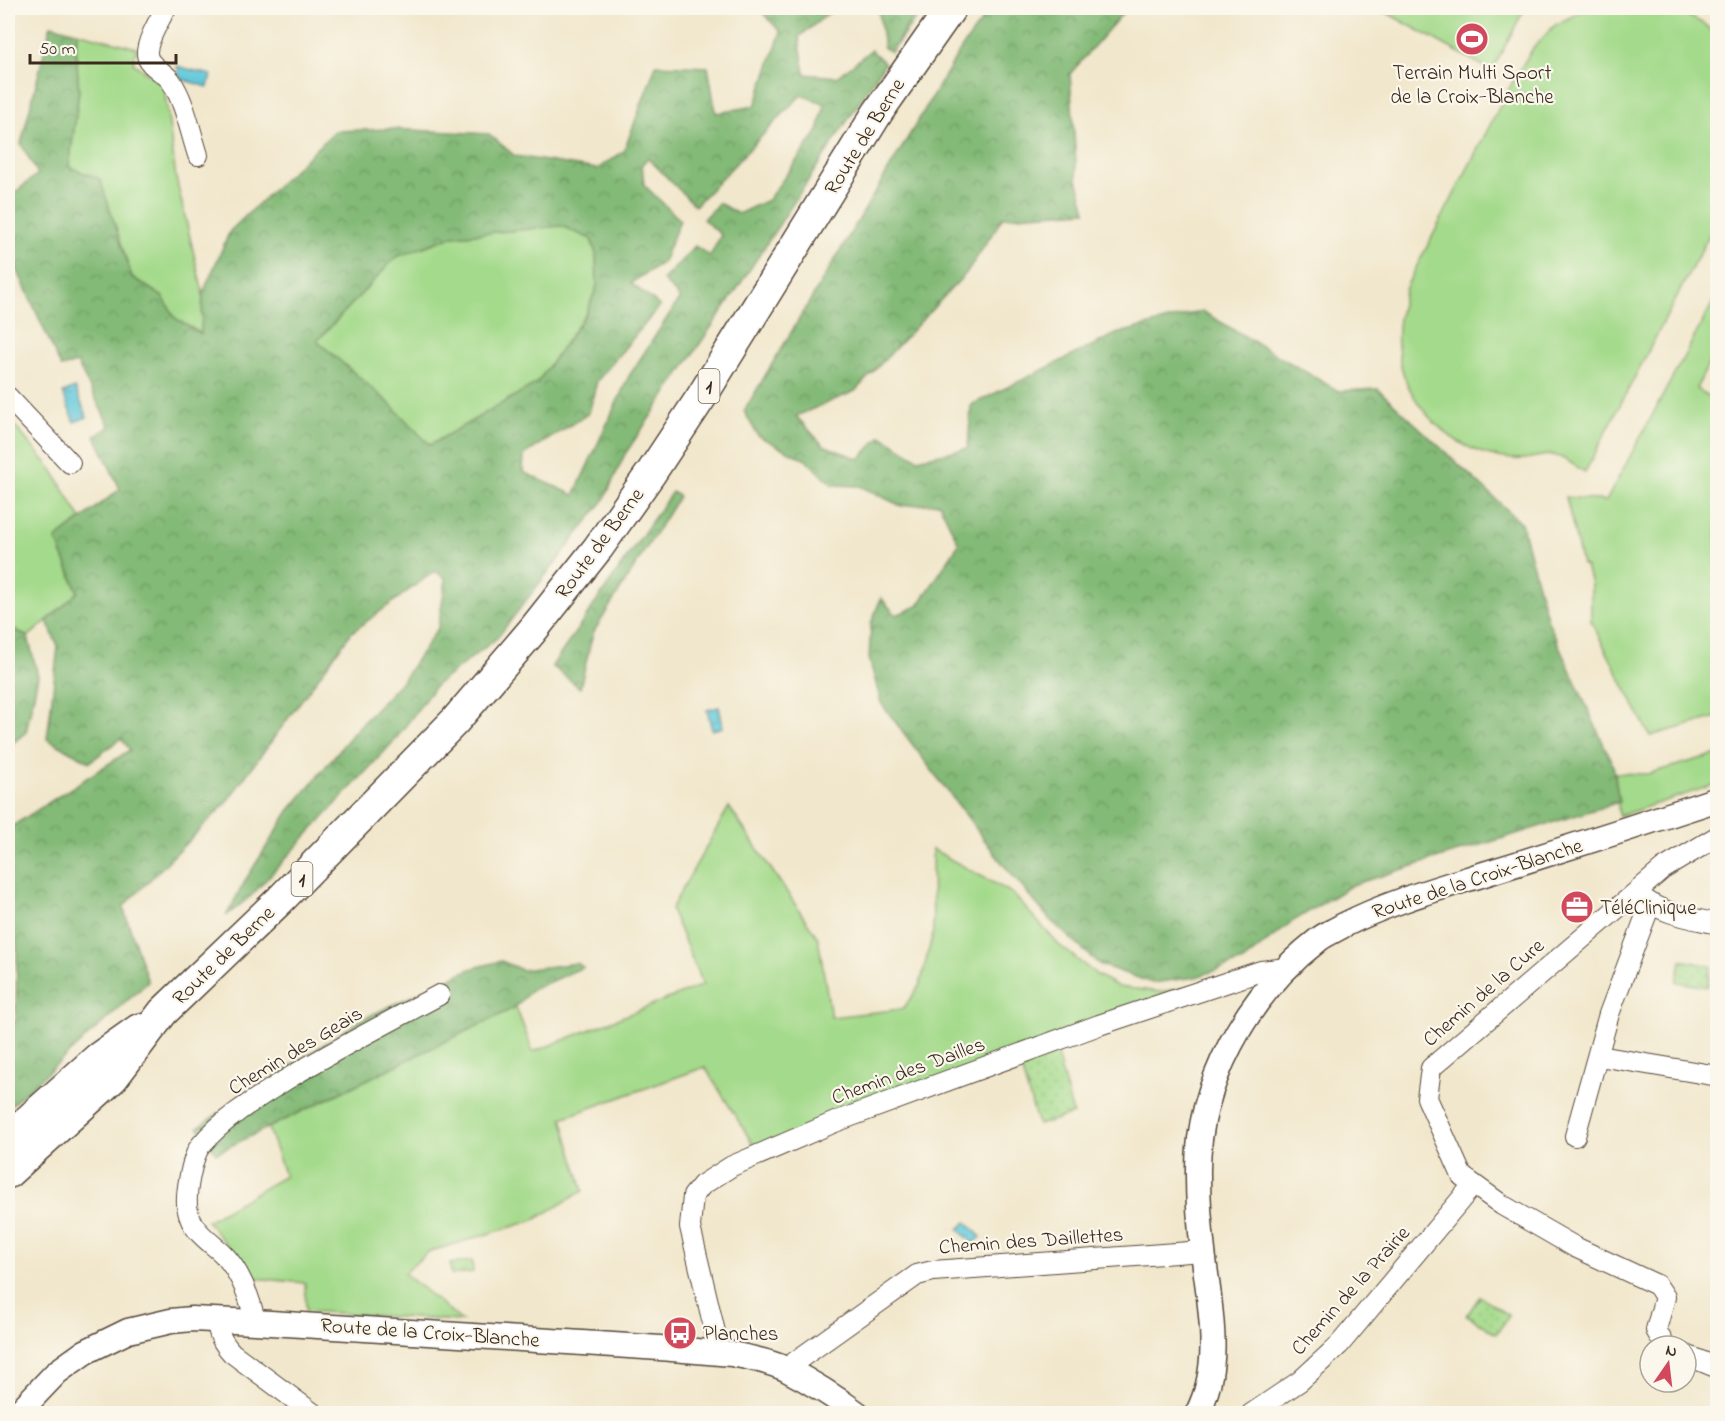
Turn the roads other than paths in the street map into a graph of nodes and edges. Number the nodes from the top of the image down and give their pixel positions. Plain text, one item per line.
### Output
1 (166, 8) edge
2 (951, 8) edge
3 (198, 155) dead end
4 (8, 397) edge
5 (70, 463) dead end
6 (1718, 799) edge
7 (1718, 836) edge
8 (1643, 898) junction
9 (1718, 924) edge
10 (1287, 968) junction
11 (439, 995) dead end
12 (163, 1012) junction
13 (1599, 1056) junction
14 (1718, 1076) edge
15 (1575, 1136) dead end
16 (8, 1138) edge
17 (8, 1173) edge
18 (1473, 1185) junction
19 (1203, 1251) junction
20 (217, 1320) junction
21 (255, 1322) junction
22 (1658, 1334) edge
23 (716, 1336) dead end
24 (1698, 1360) edge
25 (1718, 1368) edge
26 (785, 1369) junction
27 (17, 1413) edge
28 (314, 1413) edge
29 (858, 1413) edge
30 (1197, 1413) edge
31 (1251, 1413) edge

1 - 3 street
2 - 12 main road, Route de Berne / 1
4 - 5 street
6 - 10 street, Route de la Croix-Blanche
7 - 8 street, Chemin de la Cure
8 - 9 street
8 - 13 street
8 - 18 street, Chemin de la Cure
10 - 19 street, Route de la Croix-Blanche
10 - 23 street, Chemin des Dailles
11 - 21 street, Chemin des Geais
12 - 16 main road, Route de Berne / 1
12 - 17 main road, Route de Berne / 1
13 - 14 street
13 - 15 street
18 - 22 street, Chemin de la Cure
18 - 31 street, Chemin de la Prairie
19 - 26 street, Chemin des Daillettes
19 - 30 street, Route de la Croix-Blanche
20 - 21 street, Route de la Croix-Blanche
20 - 27 street, Route de la Croix-Blanche
20 - 28 street
21 - 26 street, Route de la Croix-Blanche
24 - 25 street
26 - 29 street, Route de la Croix-Blanche

